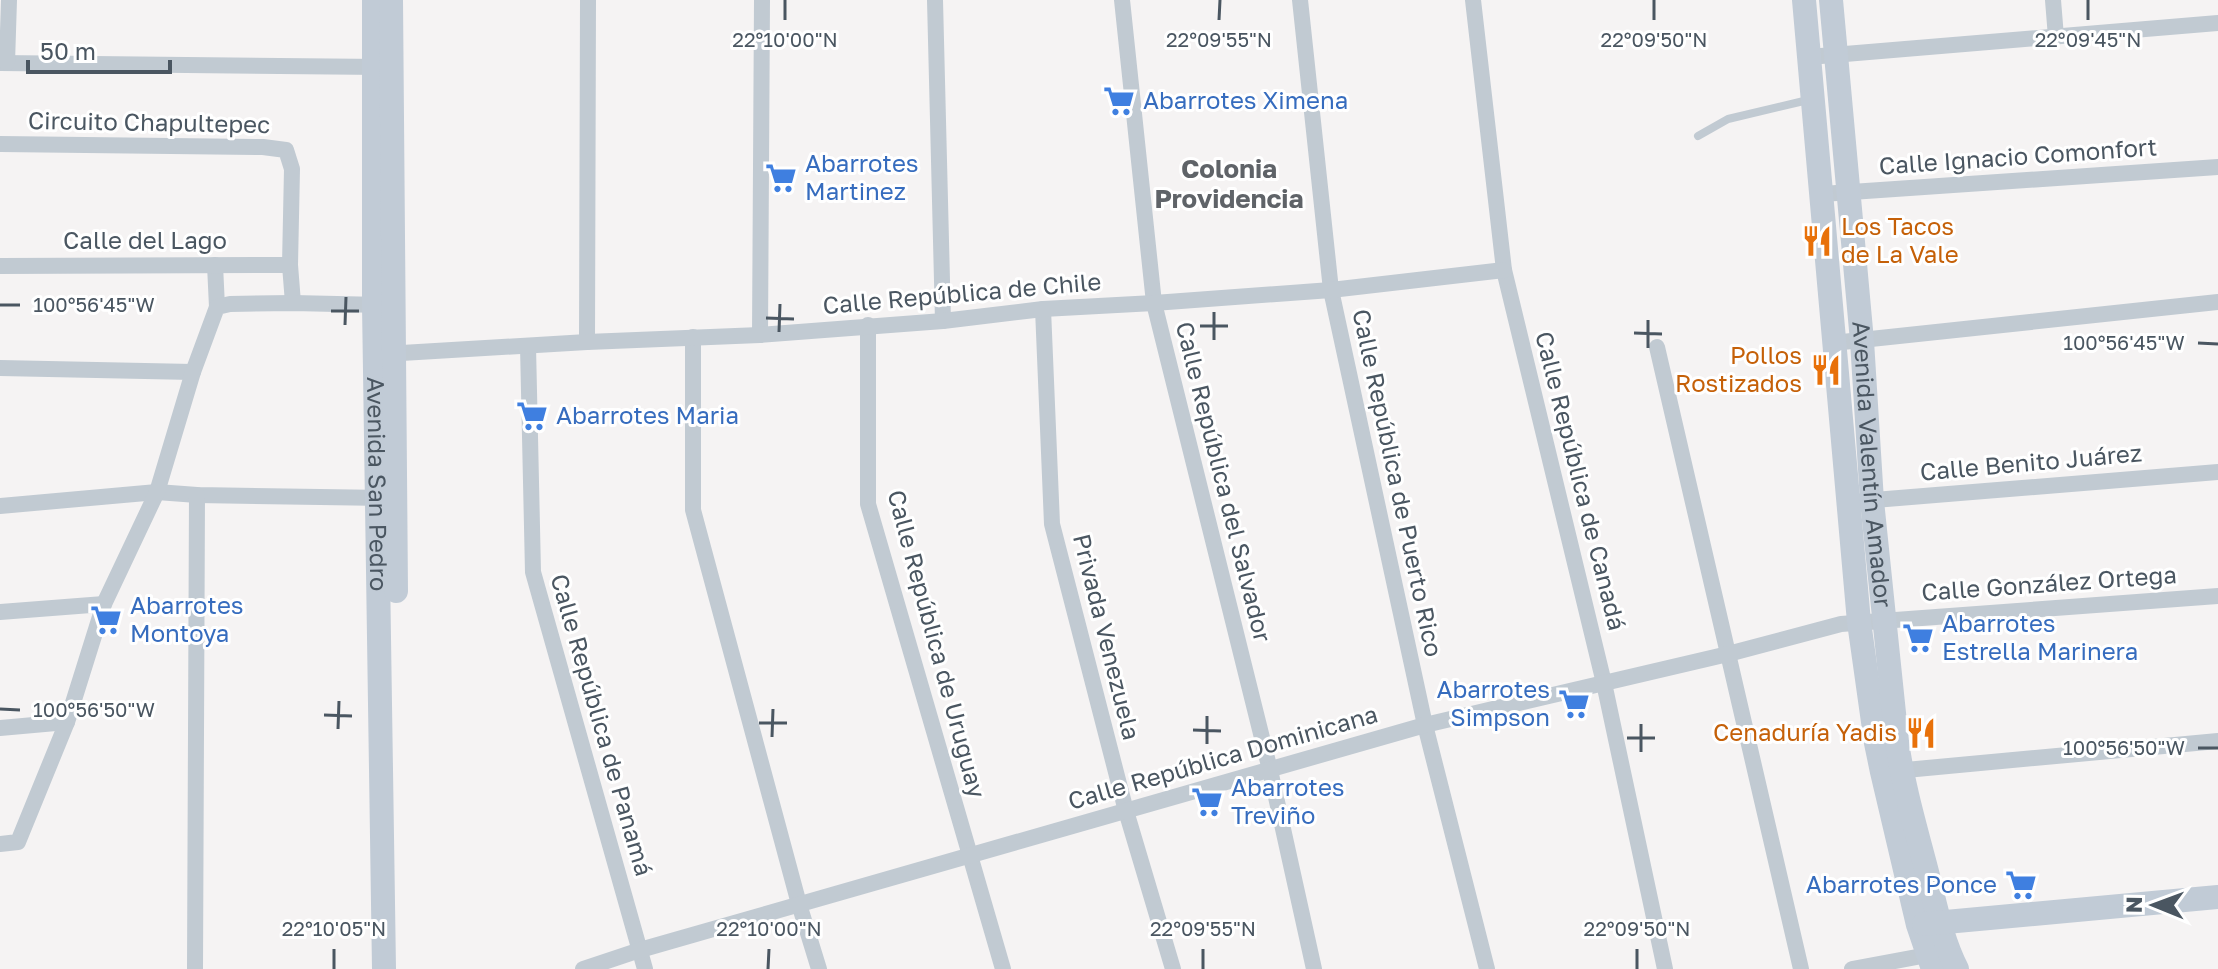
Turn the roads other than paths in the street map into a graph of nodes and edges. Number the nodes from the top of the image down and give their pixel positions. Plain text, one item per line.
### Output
1 (9, 0) edge
2 (374, 0) edge
3 (391, 0) edge
4 (588, 0) edge
5 (762, 0) edge
6 (935, 0) edge
7 (1122, 0) edge
8 (1300, 0) edge
9 (1473, 0) edge
10 (1804, 0) edge
11 (1831, 0) edge
12 (2053, 0) edge
13 (2218, 23) edge
14 (2056, 37) junction
15 (1836, 55) junction
16 (1809, 57) junction
17 (4, 63) edge
18 (384, 67) junction
19 (1813, 99) junction
20 (1698, 136) dead end
21 (0, 144) edge
22 (2218, 167) edge
23 (1850, 193) junction
24 (1822, 194) junction
25 (215, 265) junction
26 (290, 265) junction
27 (0, 266) edge
28 (1504, 270) junction
29 (1331, 290) junction
30 (2218, 302) edge
31 (293, 303) junction
32 (1154, 303) junction
33 (384, 305) junction
34 (217, 307) junction
35 (1043, 309) junction
36 (943, 321) junction
37 (868, 325) junction
38 (760, 335) junction
39 (693, 337) junction
40 (1862, 341) junction
41 (587, 342) junction
42 (1833, 343) junction
43 (528, 346) junction
44 (1657, 347) dead end
45 (385, 354) junction
46 (0, 368) edge
47 (193, 372) junction
48 (2218, 472) edge
49 (157, 492) junction
50 (197, 495) junction
51 (387, 498) junction
52 (1860, 501) junction
53 (0, 506) edge
54 (2218, 596) edge
55 (104, 604) junction
56 (0, 612) edge
57 (1871, 622) junction
58 (1728, 654) junction
59 (1604, 683) junction
60 (67, 722) junction
61 (1425, 725) junction
62 (0, 728) edge
63 (2218, 741) edge
64 (1270, 770) junction
65 (1891, 771) junction
66 (1126, 811) junction
67 (0, 844) edge
68 (970, 855) junction
69 (2218, 897) edge
70 (799, 904) junction
71 (1929, 923) junction
72 (640, 950) junction
73 (1941, 961) edge
74 (195, 969) edge
75 (384, 969) edge
76 (399, 969) edge
77 (583, 969) edge
78 (645, 969) edge
79 (819, 969) edge
80 (1003, 969) edge
81 (1173, 969) edge
82 (1314, 969) edge
83 (1487, 969) edge
84 (1665, 969) edge
85 (1801, 969) edge
86 (1852, 969) edge

1 - 17 street
2 - 18 main road, Avenida San Pedro
3 - 18 main road, Avenida San Pedro
4 - 41 street
5 - 38 street
6 - 36 street
7 - 32 street, Calle República del Salvador
8 - 29 street, Calle República de Puerto Rico
9 - 28 street, Calle República de Canadá
10 - 16 main road, Avenida Valentín Amador
11 - 15 main road, Avenida Valentín Amador
12 - 14 street
13 - 14 street
14 - 15 street
15 - 16 street
15 - 23 main road, Avenida Valentín Amador
16 - 19 main road, Avenida Valentín Amador
17 - 18 street
18 - 33 main road, Avenida San Pedro
19 - 20 lane
19 - 24 main road, Avenida Valentín Amador
21 - 26 street, Circuito Chapultepec
22 - 23 street, Calle Ignacio Comonfort
23 - 24 street, Calle Ignacio Comonfort
23 - 40 main road, Avenida Valentín Amador
24 - 42 main road, Avenida Valentín Amador
25 - 26 street, Calle del Lago
25 - 27 street, Calle del Lago
25 - 34 street
26 - 31 street, Circuito Chapultepec
28 - 29 street, Calle República de Chile
28 - 59 street, Calle República de Canadá
29 - 32 street, Calle República de Chile
29 - 61 street, Calle República de Puerto Rico
30 - 40 street
31 - 33 street
31 - 34 street
32 - 35 street, Calle República de Chile
32 - 64 street, Calle República del Salvador
33 - 45 main road, Avenida San Pedro
34 - 47 street
35 - 36 street, Calle República de Chile
35 - 66 street, Privada Venezuela
36 - 37 street, Calle República de Chile
37 - 38 street, Calle República de Chile
37 - 68 street, Calle República de Uruguay
38 - 39 street, Calle República de Chile
39 - 41 street, Calle República de Chile
39 - 70 street
40 - 42 street
40 - 52 main road, Avenida Valentín Amador
41 - 43 street, Calle República de Chile
42 - 52 main road, Avenida Valentín Amador
43 - 45 street, Calle República de Chile
43 - 72 street, Calle República de Panamá
44 - 58 street
45 - 51 main road, Avenida San Pedro
46 - 47 street
47 - 49 street
48 - 52 street, Calle Benito Juárez
49 - 50 street
49 - 53 street
49 - 55 street
50 - 51 street
50 - 74 street
51 - 75 main road, Avenida San Pedro
51 - 76 main road, Avenida San Pedro
52 - 57 main road, Avenida Valentín Amador
54 - 57 street, Calle González Ortega
55 - 56 street
55 - 60 street
57 - 58 street, Calle República Dominicana
57 - 65 main road, Avenida Valentín Amador
58 - 59 street, Calle República Dominicana
58 - 85 street
59 - 61 street, Calle República Dominicana
59 - 84 street, Calle República de Canadá
60 - 62 street
60 - 67 street
61 - 64 street, Calle República Dominicana
61 - 83 street, Calle República de Puerto Rico
63 - 65 street
64 - 66 street, Calle República Dominicana
64 - 82 street, Calle República del Salvador
65 - 71 main road, Avenida Valentín Amador
66 - 68 street, Calle República Dominicana
66 - 81 street, Privada Venezuela
68 - 70 street, Calle República Dominicana
68 - 80 street, Calle República de Uruguay
69 - 71 main road
70 - 72 street, Calle República Dominicana
70 - 79 street
71 - 73 main road, Avenida Valentín Amador
72 - 77 street, Calle República Dominicana
72 - 78 street, Calle República de Panamá
73 - 86 street

